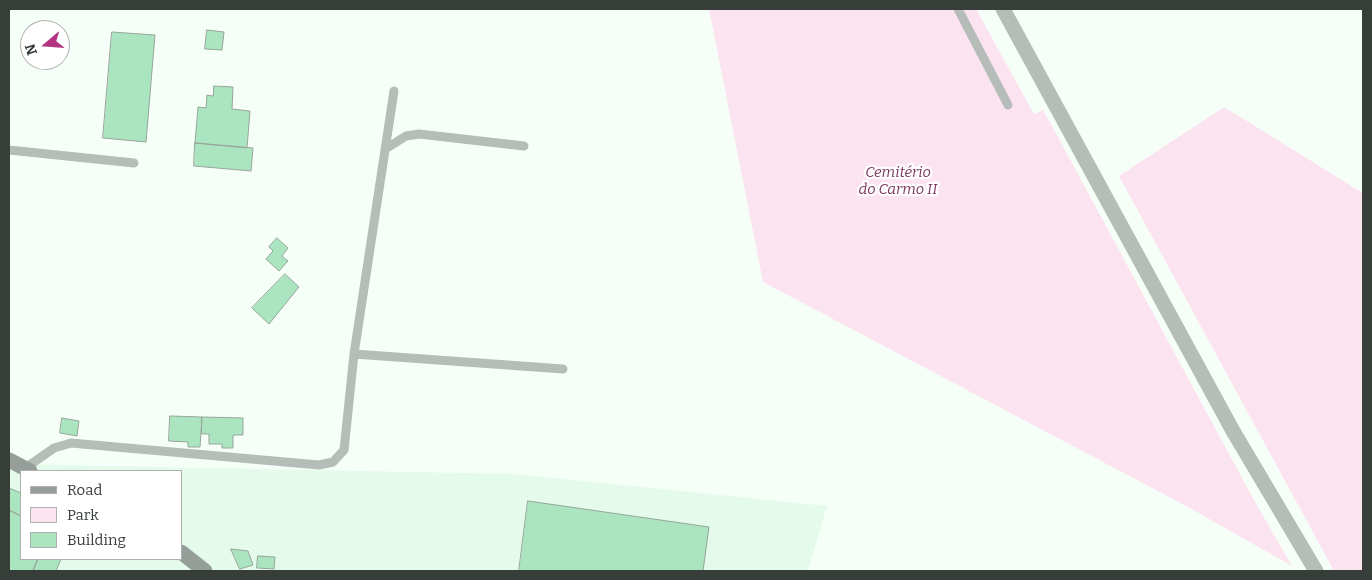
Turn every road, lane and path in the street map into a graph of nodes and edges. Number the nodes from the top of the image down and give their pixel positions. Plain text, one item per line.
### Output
1 (958, 9) edge
2 (1003, 9) edge
3 (1008, 105) dead end
4 (524, 146) dead end
5 (9, 150) edge
6 (134, 163) dead end
7 (354, 354) junction
8 (563, 369) dead end
9 (9, 460) edge
10 (27, 470) edge
11 (182, 553) edge
12 (205, 571) edge
13 (1316, 571) edge

1 - 3 lane
2 - 13 street
4 - 7 lane
5 - 6 lane
7 - 8 lane
7 - 10 lane
9 - 10 main road
11 - 12 main road

